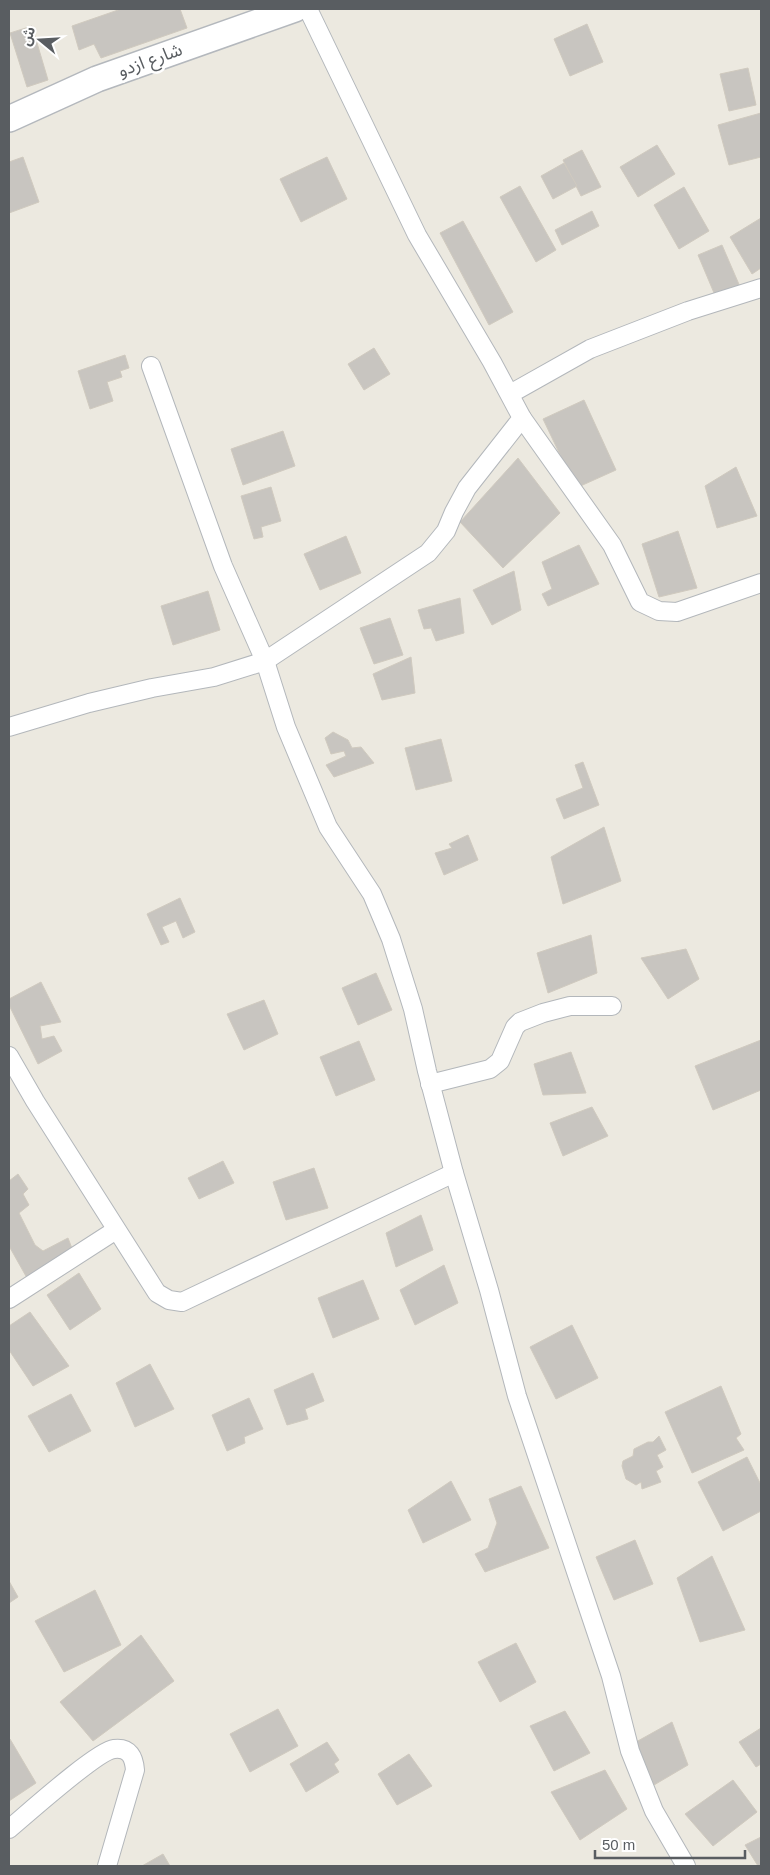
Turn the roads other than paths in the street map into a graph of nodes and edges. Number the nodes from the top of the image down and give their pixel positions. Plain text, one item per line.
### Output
1 (295, 9) edge
2 (308, 9) edge
3 (9, 119) edge
4 (761, 288) edge
5 (151, 366) dead end
6 (510, 394) junction
7 (522, 418) junction
8 (761, 583) edge
9 (265, 661) junction
10 (9, 726) edge
11 (612, 1006) dead end
12 (9, 1056) edge
13 (430, 1084) junction
14 (454, 1173) junction
15 (116, 1230) junction
16 (9, 1299) edge
17 (9, 1829) edge
18 (107, 1866) edge
19 (686, 1866) edge

1 - 3 street, شارع ازدو
2 - 6 street
4 - 6 street
5 - 9 street
6 - 7 street
7 - 8 street
7 - 9 street
9 - 10 street
9 - 13 street
11 - 13 street
12 - 15 street
13 - 14 street
14 - 15 street
14 - 19 street
15 - 16 street
17 - 18 street

